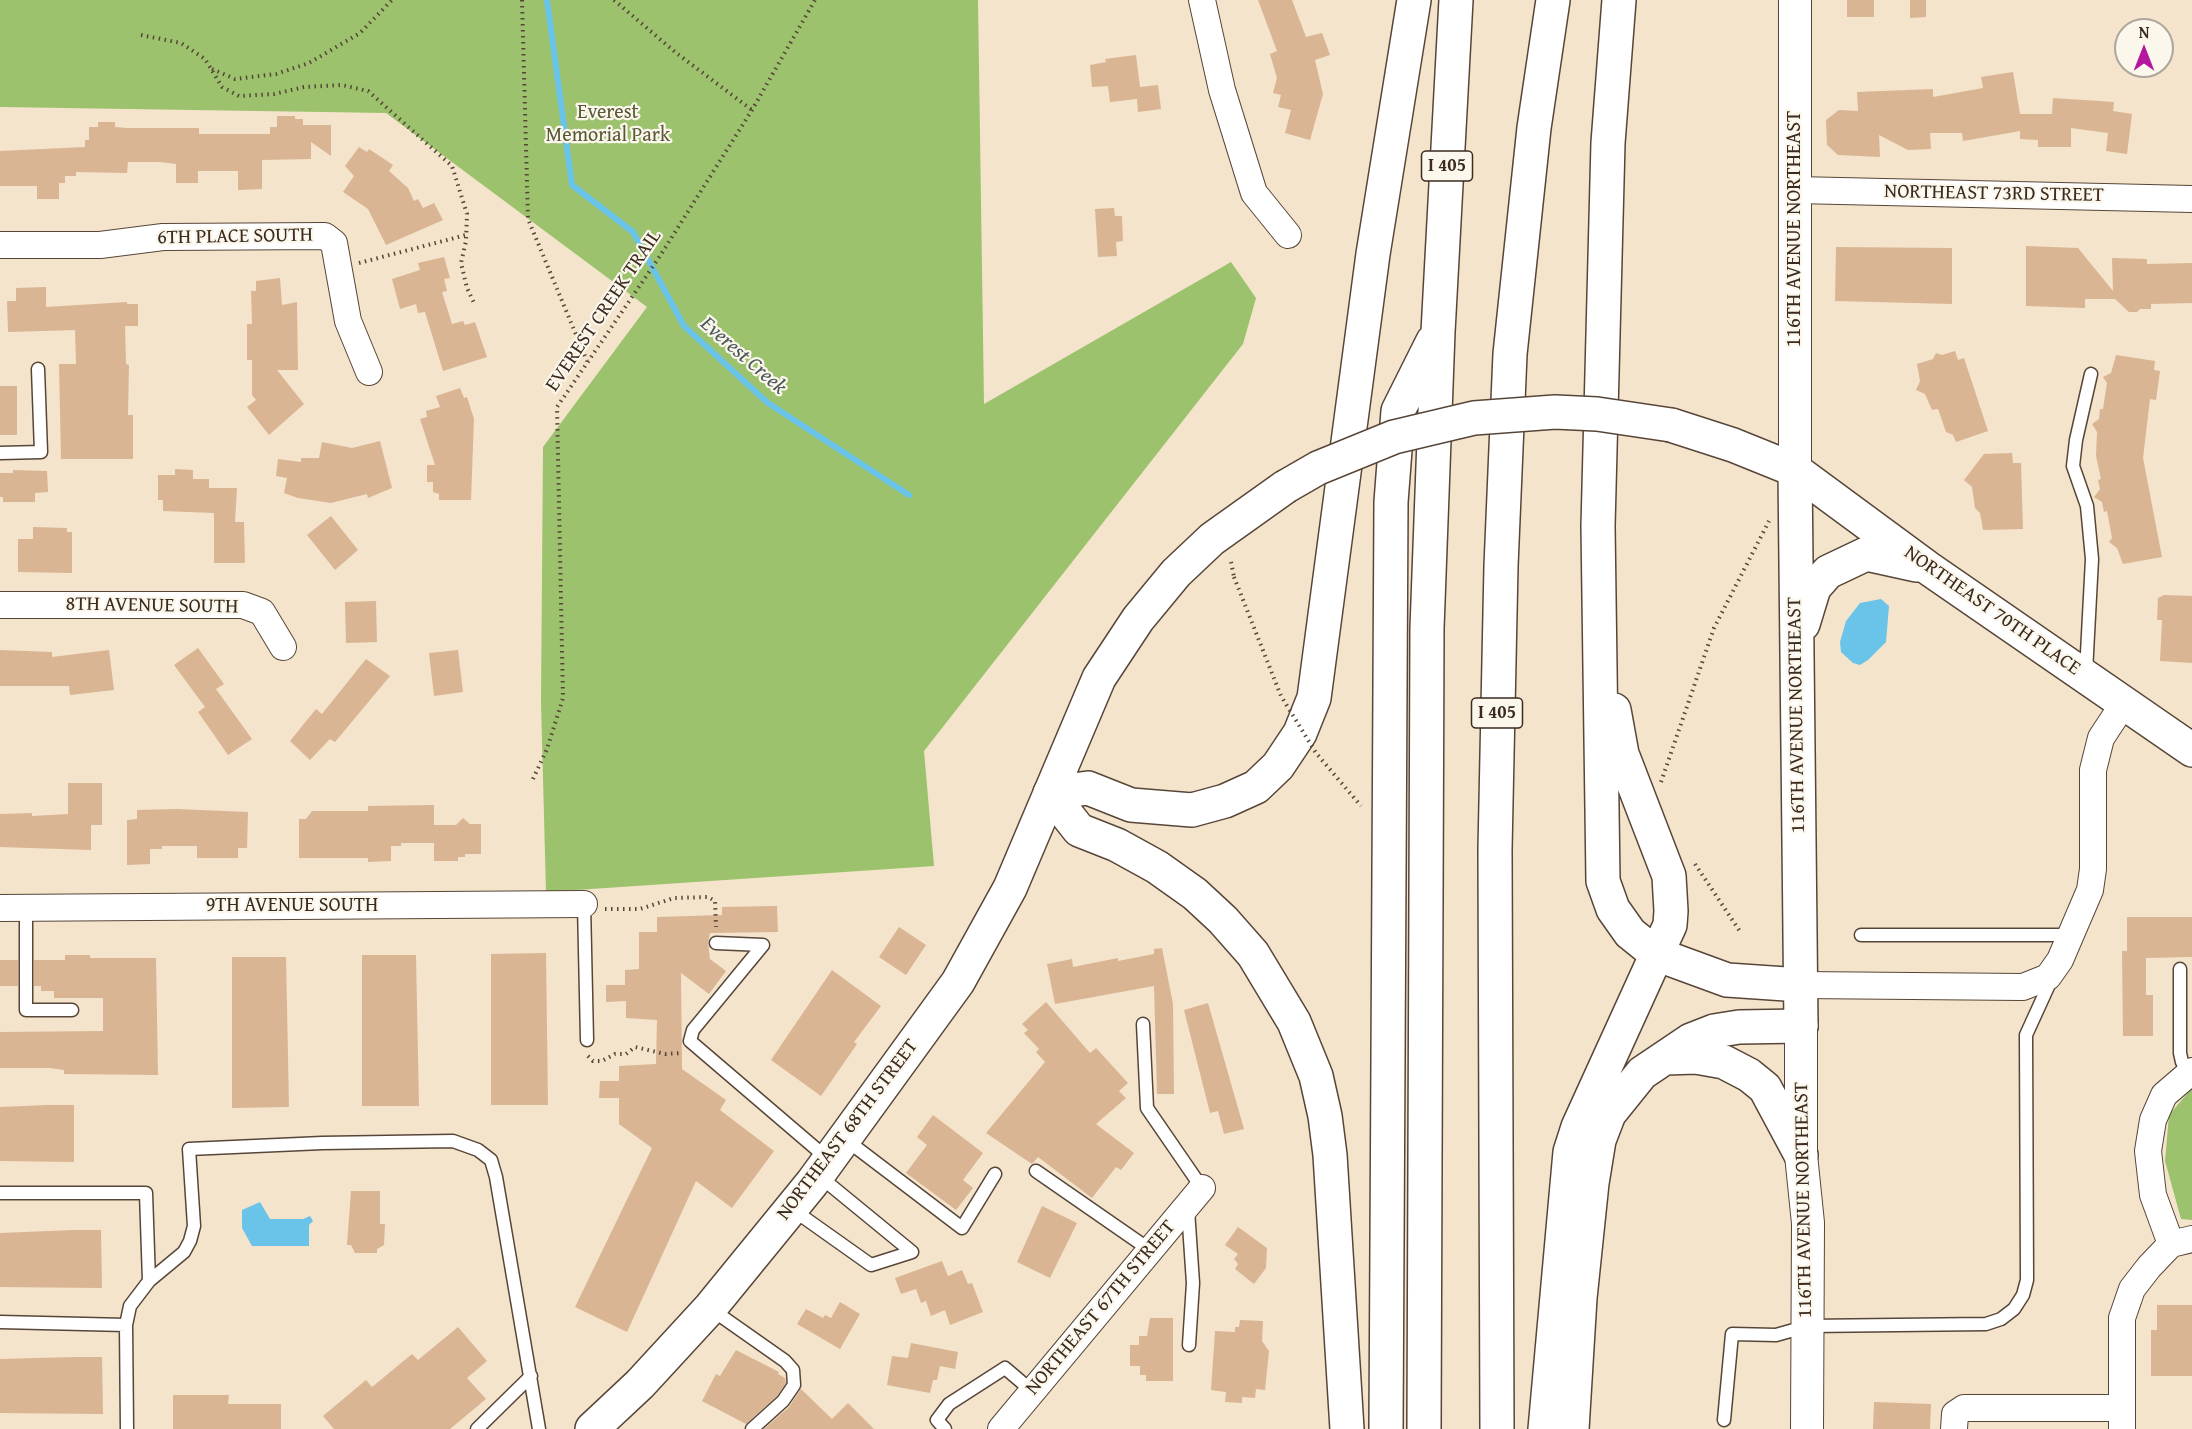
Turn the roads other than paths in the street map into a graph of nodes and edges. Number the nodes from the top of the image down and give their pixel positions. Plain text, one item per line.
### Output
1 (1202, 0) edge
2 (1414, 0) edge
3 (1456, 0) edge
4 (1553, 0) edge
5 (1620, 0) edge
6 (1796, 0) edge
7 (1796, 190) junction
8 (2192, 199) edge
9 (1288, 235) dead end
10 (0, 245) edge
11 (1438, 332) junction
12 (38, 369) dead end
13 (369, 372) dead end
14 (2091, 374) dead end
15 (0, 453) edge
16 (1795, 470) junction
17 (1285, 487) joint
18 (1928, 568) junction
19 (0, 605) edge
20 (1599, 612) junction
21 (1797, 640) junction
22 (283, 648) dead end
23 (2086, 677) junction
24 (2124, 703) junction
25 (2192, 750) edge
26 (1050, 793) junction
27 (584, 904) joint
28 (0, 908) edge
29 (26, 908) junction
30 (1861, 935) dead end
31 (2072, 935) junction
32 (716, 943) road end
33 (1656, 954) junction
34 (2056, 968) junction
35 (2180, 969) dead end
36 (1801, 985) junction
37 (72, 1010) dead end
38 (1143, 1024) dead end
39 (1801, 1026) junction
40 (587, 1040) road end
41 (1665, 1058) junction
42 (2190, 1072) edge
43 (1801, 1155) junction
44 (830, 1158) junction
45 (1036, 1171) dead end
46 (994, 1174) dead end
47 (0, 1193) edge
48 (1195, 1197) junction
49 (791, 1208) junction
50 (2182, 1241) edge
51 (1150, 1250) junction
52 (149, 1281) junction
53 (710, 1308) junction
54 (0, 1322) edge
55 (126, 1325) junction
56 (1808, 1326) junction
57 (1189, 1345) dead end
58 (531, 1376) junction
59 (1032, 1391) junction
60 (2122, 1418) edge
61 (1724, 1420) dead end
62 (127, 1429) edge
63 (477, 1429) edge
64 (539, 1429) edge
65 (592, 1429) edge
66 (752, 1429) edge
67 (945, 1429) edge
68 (1001, 1429) edge
69 (1347, 1429) edge
70 (1386, 1429) edge
71 (1424, 1429) edge
72 (1497, 1429) edge
73 (1545, 1429) edge
74 (1572, 1429) edge
75 (1807, 1429) edge
76 (1954, 1429) edge

1 - 9 street
2 - 26 main road
3 - 11 main road, I 405
4 - 72 main road, I 405
5 - 20 main road
6 - 7 street, 116TH AVENUE NORTHEAST
7 - 8 street, NORTHEAST 73RD STREET
7 - 16 street, 116TH AVENUE NORTHEAST
10 - 13 street, 6TH PLACE SOUTH
11 - 70 main road
11 - 71 main road, I 405
12 - 15 lane
14 - 23 lane
16 - 17 main road, NORTHEAST 70TH PLACE, bridge
16 - 18 main road, NORTHEAST 70TH PLACE
16 - 21 main road, 116TH AVENUE NORTHEAST
17 - 26 main road, NORTHEAST 68TH STREET
18 - 21 main road
18 - 23 main road, NORTHEAST 70TH PLACE
19 - 22 street, 8TH AVENUE SOUTH
20 - 33 main road
20 - 33 main road
21 - 36 main road, 116TH AVENUE NORTHEAST
23 - 24 main road, NORTHEAST 70TH PLACE
24 - 25 main road, NORTHEAST 70TH PLACE
24 - 31 street
26 - 44 main road, NORTHEAST 68TH STREET
26 - 69 main road
27 - 29 street, 9TH AVENUE SOUTH
27 - 40 lane
28 - 29 street, 9TH AVENUE SOUTH
29 - 37 lane
30 - 31 lane
31 - 34 street
32 - 44 lane
33 - 36 main road
33 - 73 main road
34 - 36 street
34 - 56 lane
35 - 42 lane
36 - 39 main road, 116TH AVENUE NORTHEAST
38 - 48 lane
39 - 41 main road
39 - 43 street, 116TH AVENUE NORTHEAST
41 - 43 main road
41 - 74 main road
42 - 50 street
43 - 56 street, 116TH AVENUE NORTHEAST
44 - 46 lane
44 - 49 main road, NORTHEAST 68TH STREET
44 - 49 lane
45 - 51 lane
47 - 52 lane
48 - 51 street, NORTHEAST 67TH STREET
48 - 57 lane
49 - 53 main road, NORTHEAST 68TH STREET
50 - 60 street
51 - 59 street, NORTHEAST 67TH STREET
52 - 55 lane
52 - 58 lane
53 - 65 main road, NORTHEAST 68TH STREET
53 - 66 lane
54 - 55 lane
55 - 62 lane
56 - 61 lane
56 - 75 street, 116TH AVENUE NORTHEAST
58 - 63 lane
58 - 64 lane
59 - 67 lane
59 - 68 street, NORTHEAST 67TH STREET
60 - 76 street

